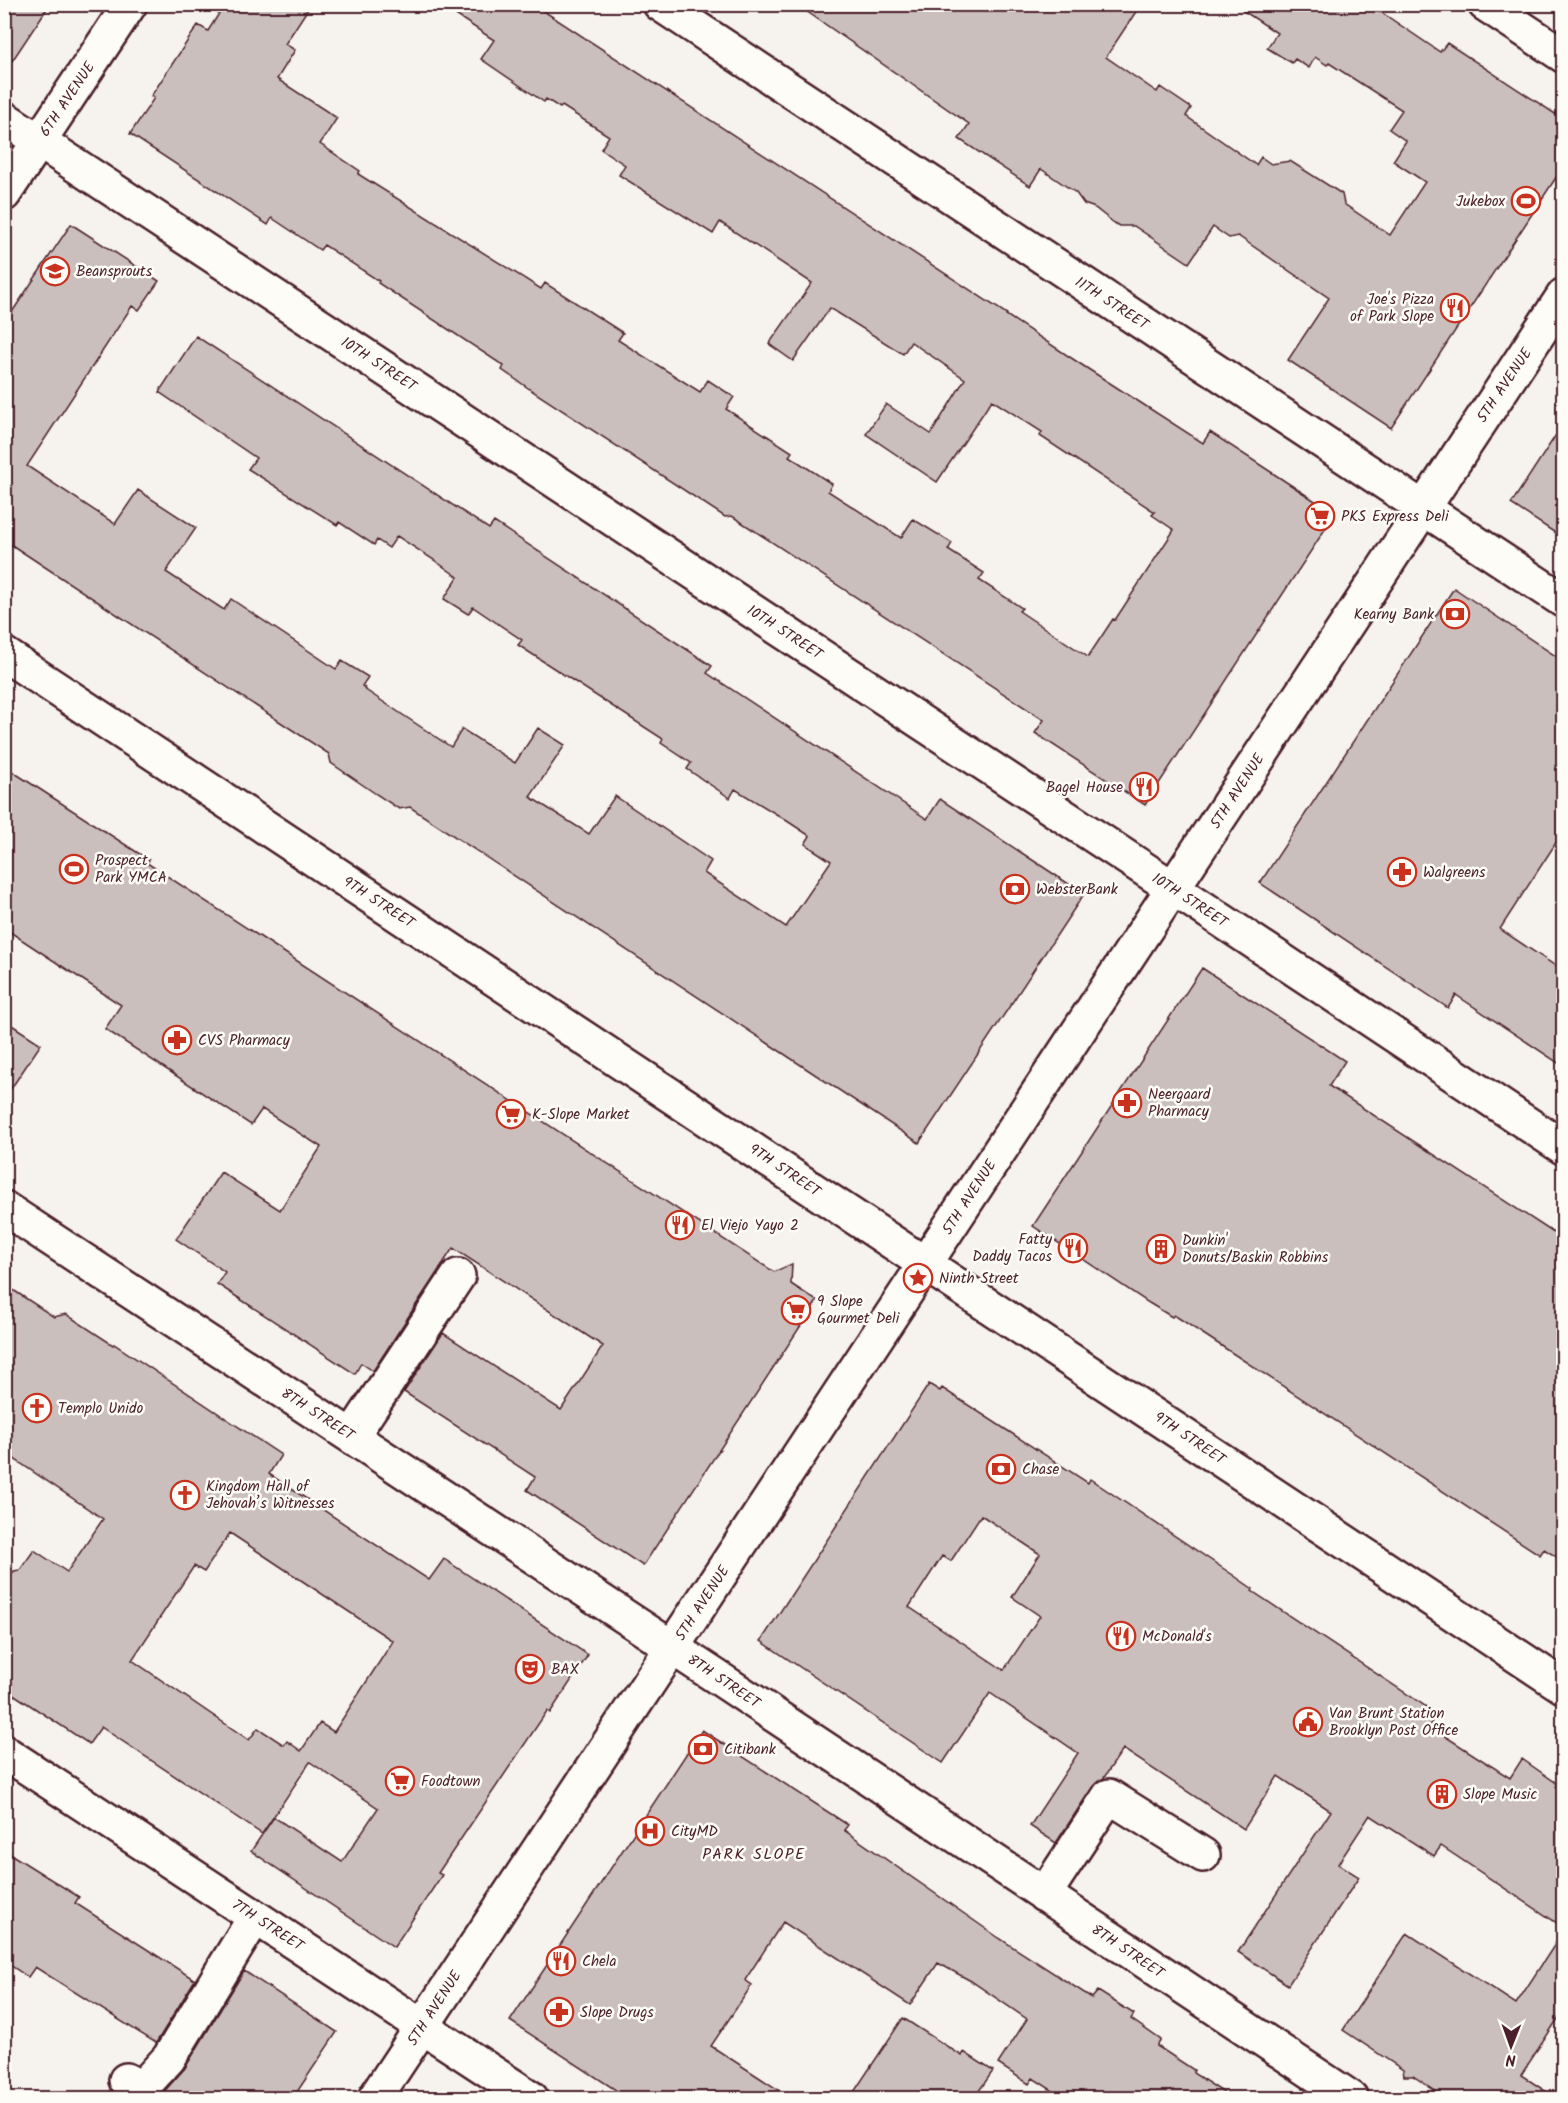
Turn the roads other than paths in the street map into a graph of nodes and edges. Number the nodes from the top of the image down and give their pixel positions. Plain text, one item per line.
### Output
1 (130, 4) edge
2 (660, 4) edge
3 (1485, 4) edge
4 (1563, 56) edge
5 (4, 118) edge
6 (40, 141) junction
7 (4, 194) edge
8 (1563, 295) edge
9 (1422, 508) junction
10 (1563, 602) edge
11 (4, 654) edge
12 (1173, 888) junction
13 (1563, 1148) edge
14 (4, 1208) edge
15 (926, 1263) junction
16 (458, 1276) dead end
17 (352, 1436) junction
18 (672, 1647) junction
19 (1563, 1687) edge
20 (4, 1752) edge
21 (1203, 1855) dead end
22 (1044, 1895) junction
23 (255, 1917) junction
24 (422, 2027) junction
25 (126, 2080) dead end
26 (375, 2098) edge
27 (531, 2098) edge
28 (1351, 2098) edge

1 - 6 street, 6TH AVENUE
2 - 9 street, 11TH STREET
3 - 4 street
5 - 6 street, 10TH STREET
6 - 7 street, 6TH AVENUE
6 - 12 street, 10TH STREET
8 - 9 street, 5TH AVENUE
9 - 10 street, 11TH STREET
9 - 12 street, 5TH AVENUE
11 - 15 street, 9TH STREET
12 - 13 street, 10TH STREET
12 - 15 street, 5TH AVENUE
14 - 17 street, 8TH STREET
15 - 18 street, 5TH AVENUE
15 - 19 street, 9TH STREET
16 - 17 street
17 - 18 street, 8TH STREET
18 - 22 street, 8TH STREET
18 - 24 street, 5TH AVENUE
20 - 23 street, 7TH STREET
21 - 22 street
22 - 28 street, 8TH STREET
23 - 24 street, 7TH STREET
23 - 25 street
24 - 26 street, 5TH AVENUE
24 - 27 street, 7TH STREET

